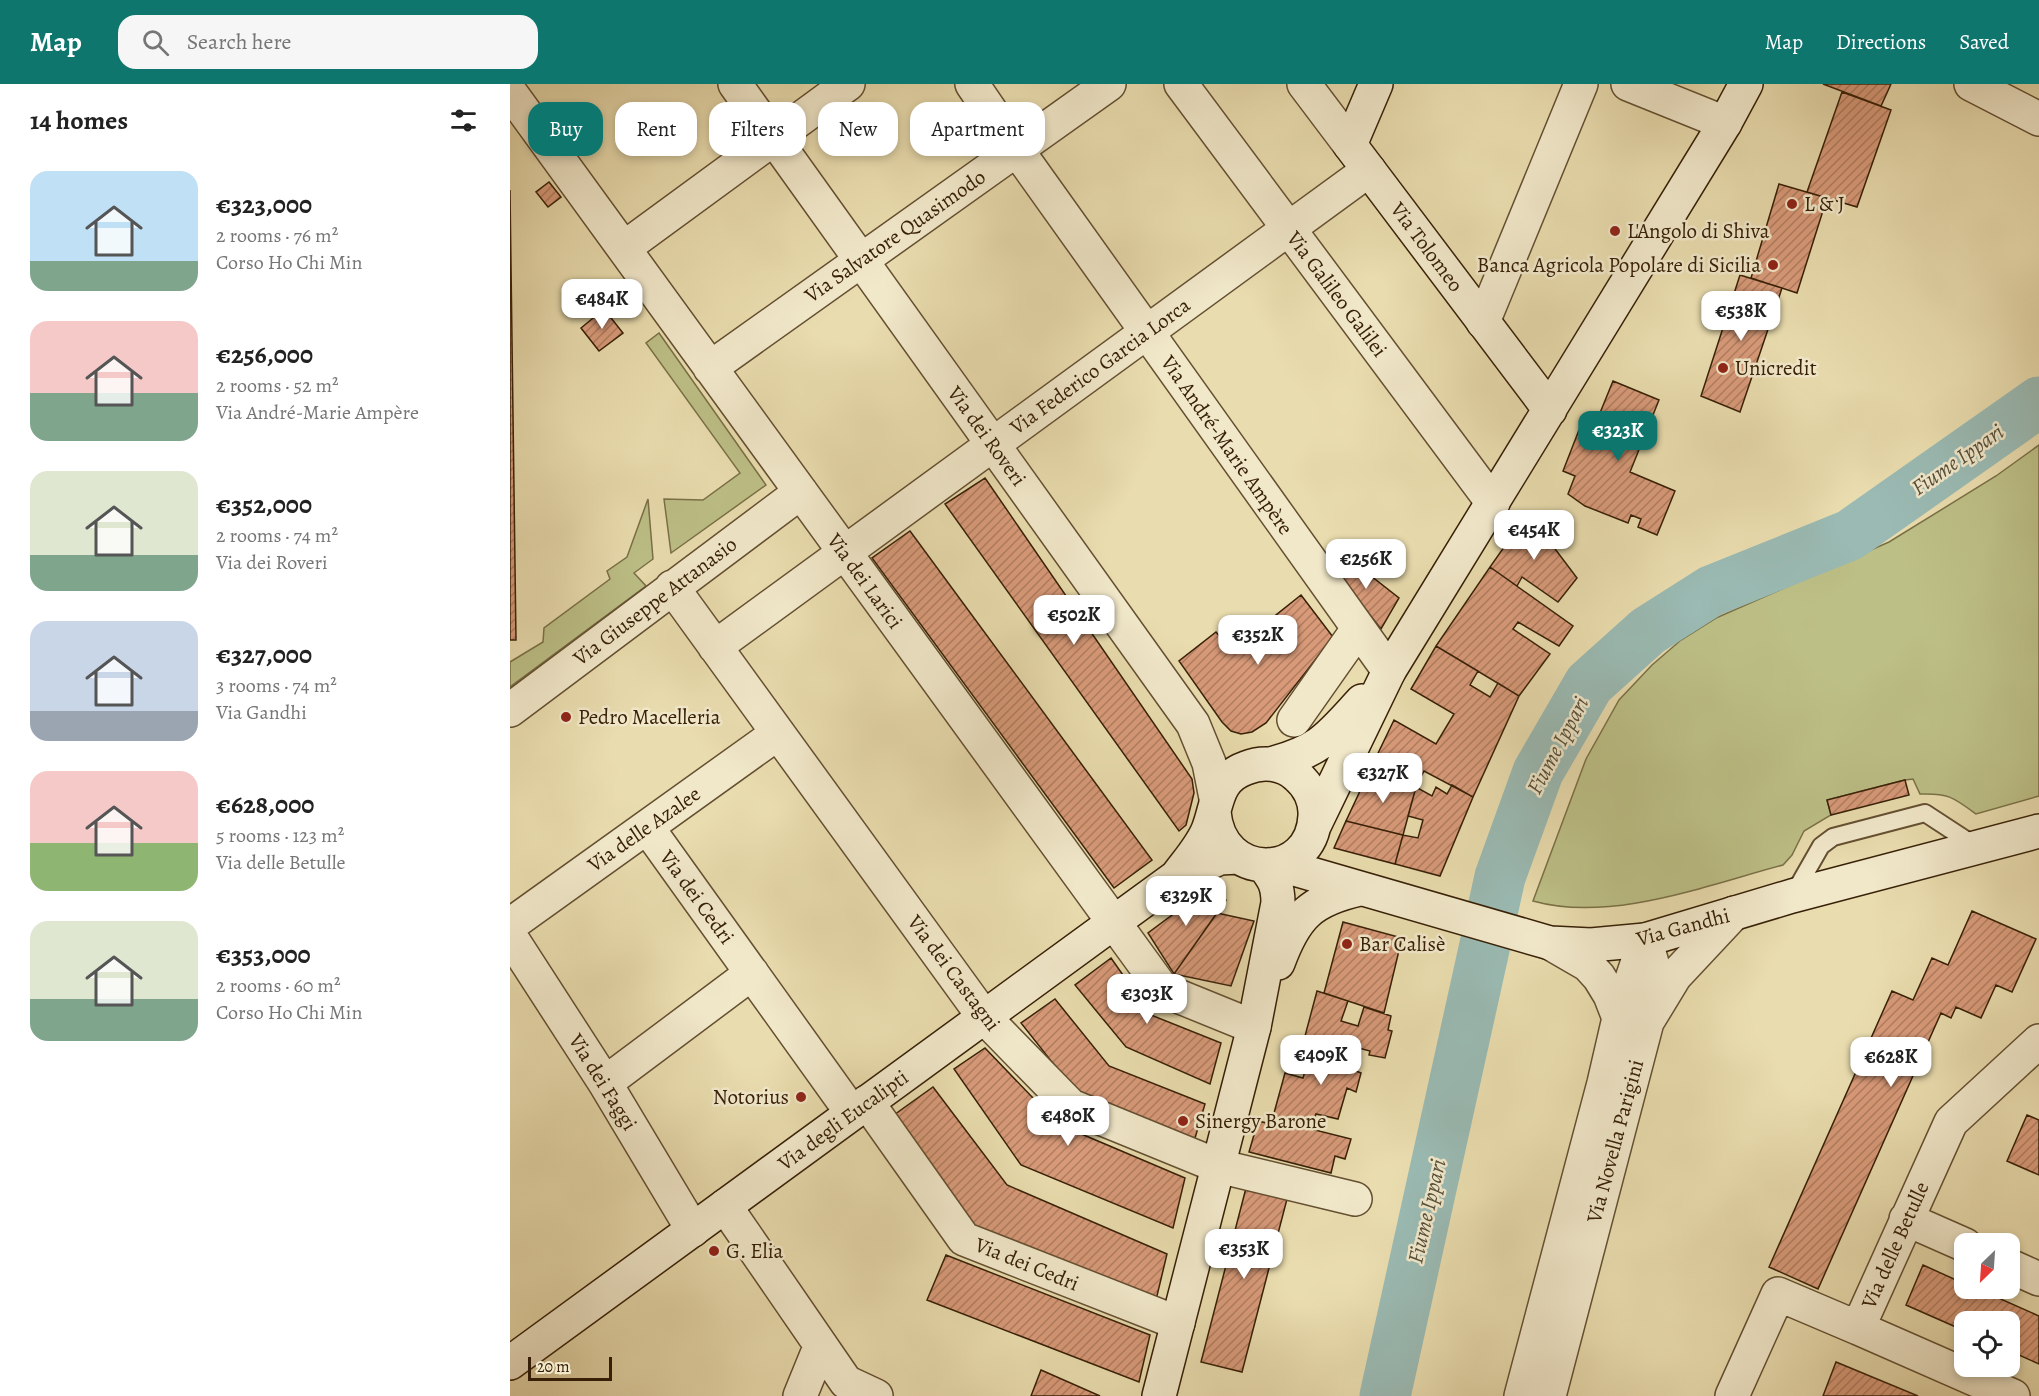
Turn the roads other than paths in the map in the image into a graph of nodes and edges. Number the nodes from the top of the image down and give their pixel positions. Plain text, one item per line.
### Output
1 (735, 84) edge
2 (848, 84) edge
3 (972, 84) edge
4 (1109, 84) edge
5 (1181, 84) edge
6 (1304, 84) edge
7 (1376, 84) edge
8 (1581, 84) edge
9 (1628, 84) edge
10 (1746, 84) edge
11 (1971, 84) edge
12 (510, 92) edge
13 (748, 102) edge
14 (984, 102) edge
15 (2037, 114) edge
16 (806, 116) edge
17 (1725, 123) junction
18 (1045, 130) edge
19 (752, 156) edge
20 (786, 156) edge
21 (1009, 156) edge
22 (1021, 156) edge
23 (1360, 158) junction
24 (1288, 228) junction
25 (624, 248) junction
26 (861, 261) junction
27 (1483, 322) junction
28 (1147, 332) junction
29 (710, 368) junction
30 (1550, 410) junction
31 (994, 444) junction
32 (801, 492) junction
33 (1493, 503) junction
34 (845, 553) junction
35 (672, 587) junction
36 (1358, 629) junction
37 (715, 647) junction
38 (1389, 671) junction
39 (510, 710) edge
40 (1294, 720) dead end
41 (778, 733) junction
42 (1270, 764) junction
43 (1215, 805) junction
44 (647, 827) junction
45 (2039, 831) edge
46 (1978, 847) junction
47 (1291, 856) junction
48 (1176, 877) junction
49 (1360, 889) junction
50 (1792, 896) junction
51 (1734, 913) junction
52 (1113, 922) junction
53 (510, 924) edge
54 (510, 936) edge
55 (1287, 938) junction
56 (1534, 939) junction
57 (1645, 940) junction
58 (752, 973) junction
59 (984, 1017) junction
60 (1633, 1020) junction
61 (1254, 1027) junction
62 (2039, 1041) edge
63 (605, 1083) junction
64 (860, 1108) junction
65 (1218, 1166) junction
66 (1355, 1199) dead end
67 (725, 1206) junction
68 (1906, 1219) junction
69 (693, 1230) junction
70 (1954, 1240) edge
71 (2020, 1270) edge
72 (2039, 1279) edge
73 (1178, 1323) junction
74 (1858, 1328) junction
75 (819, 1347) junction
76 (510, 1363) edge
77 (1973, 1388) edge
78 (800, 1396) edge
79 (876, 1396) edge
80 (1159, 1396) edge
81 (1521, 1396) edge
82 (1549, 1396) edge
83 (1732, 1396) edge
84 (2013, 1396) edge

1 - 13 street, Via dei Roveri
2 - 16 street
3 - 14 street, Via André-Marie Ampère
4 - 18 street, Via Salvatore Quasimodo
5 - 24 street, Via Galileo Galilei
6 - 23 street, Via Tolomeo
7 - 23 street
8 - 27 street
9 - 17 street
10 - 17 street
11 - 15 street
12 - 25 street, Via dei Larici
17 - 30 street
19 - 25 street
20 - 26 street, Via dei Roveri
21 - 26 street, Via Salvatore Quasimodo
22 - 28 street, Via André-Marie Ampère
23 - 24 street, Via Federico Garcia Lorca
23 - 27 street, Via Tolomeo
24 - 28 street, Via Federico Garcia Lorca
24 - 33 street, Via Galileo Galilei
25 - 29 street, Via dei Larici
26 - 29 street, Via Salvatore Quasimodo
26 - 31 street, Via dei Roveri
27 - 30 street, Via Tolomeo
28 - 31 street, Via Federico Garcia Lorca
28 - 36 street, Via André-Marie Ampère
29 - 32 street, Via dei Larici
30 - 33 street
31 - 34 street, Via Federico Garcia Lorca
31 - 43 street, Via dei Roveri
32 - 34 street, Via dei Larici
32 - 35 street, Via Giuseppe Attanasio
33 - 38 street
34 - 37 street, Via Federico Garcia Lorca
34 - 52 street, Via dei Larici
35 - 37 street, Via dei Castagni
35 - 39 street, Via Giuseppe Attanasio
36 - 38 street, Via André-Marie Ampère
36 - 40 street
37 - 41 street, Via dei Castagni
38 - 42 street
38 - 47 street
41 - 44 street, Via delle Azalee
41 - 59 street, Via dei Castagni
42 - 43 street
42 - 47 street
43 - 47 street
43 - 48 street
44 - 53 street, Via delle Azalee
44 - 58 street, Via dei Cedri
45 - 46 street, Via Gandhi
46 - 50 street, Via Gandhi
46 - 50 lane
47 - 48 street
47 - 49 street, Via Gandhi
47 - 55 street
47 - 61 street
48 - 52 street, Via degli Eucalipti
49 - 55 street
49 - 56 street, Via Gandhi
50 - 51 street, Via Gandhi
51 - 57 street, Via Gandhi
51 - 60 street, Via Novella Parigini
52 - 59 street, Via degli Eucalipti
52 - 61 street, Via dei Larici
54 - 63 street, Via dei Faggi
55 - 61 street
56 - 57 street, Via Gandhi
56 - 60 street
57 - 60 street
58 - 63 street
58 - 64 street, Via dei Cedri
59 - 64 street, Via degli Eucalipti
59 - 65 street, Via dei Castagni
60 - 81 street, Via Novella Parigini
60 - 82 street, Via Novella Parigini
61 - 65 street
62 - 68 street, Via delle Betulle
63 - 69 street, Via dei Faggi
64 - 67 street, Via degli Eucalipti
64 - 73 street, Via dei Cedri
65 - 66 street, Via dei Castagni
65 - 73 street
67 - 69 street, Via degli Eucalipti
67 - 75 street
68 - 70 street
68 - 74 street, Via delle Betulle
69 - 76 street, Via degli Eucalipti
71 - 72 street
73 - 80 street
74 - 77 street
74 - 83 street, Via delle Betulle
75 - 78 street
75 - 79 street
77 - 84 street

